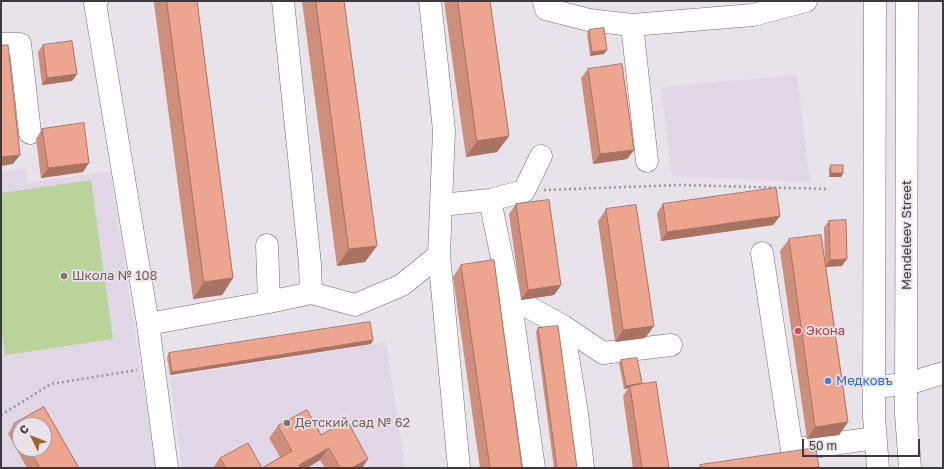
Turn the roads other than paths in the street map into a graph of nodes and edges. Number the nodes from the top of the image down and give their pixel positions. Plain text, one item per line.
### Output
1 (283, 1) edge
2 (430, 1) edge
3 (544, 1) edge
4 (806, 1) edge
5 (875, 1) edge
6 (907, 1) edge
7 (91, 2) edge
8 (632, 25) junction
9 (1, 44) edge
10 (30, 133) dead end
11 (541, 156) dead end
12 (647, 161) dead end
13 (490, 200) junction
14 (441, 205) junction
15 (267, 245) dead end
16 (762, 253) dead end
17 (439, 255) junction
18 (311, 292) junction
19 (510, 297) junction
20 (269, 302) junction
21 (148, 324) junction
22 (563, 326) junction
23 (671, 345) dead end
24 (943, 373) edge
25 (907, 384) junction
26 (874, 387) junction
27 (874, 438) junction
28 (166, 468) edge
29 (459, 468) edge
30 (534, 468) edge
31 (583, 468) edge
32 (878, 468) edge
33 (910, 468) edge

1 - 18 main road
2 - 14 main road
3 - 8 main road
4 - 8 main road
5 - 26 main road
6 - 25 main road, Mendeleev Street
7 - 21 main road
8 - 12 main road
9 - 10 main road
11 - 13 main road
13 - 14 main road
13 - 19 main road
14 - 17 main road
15 - 20 main road
16 - 27 main road
17 - 18 main road
17 - 29 main road
18 - 20 main road
19 - 22 main road
19 - 30 main road
20 - 21 main road
21 - 28 main road
22 - 23 main road
22 - 31 main road
24 - 25 main road
25 - 26 main road
25 - 33 main road, Mendeleev Street
26 - 27 main road
27 - 32 main road

